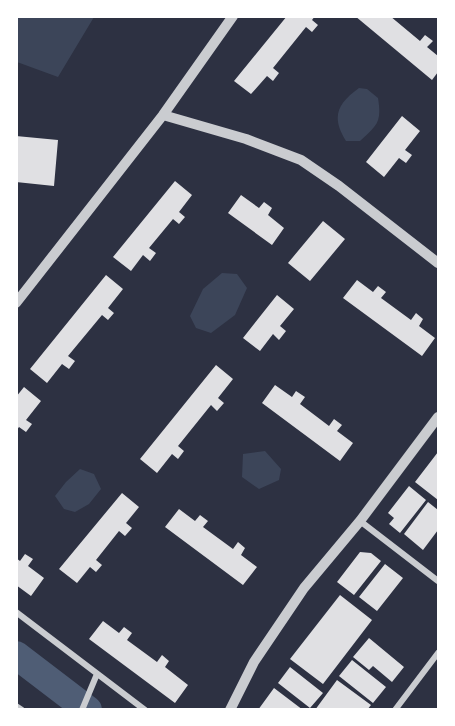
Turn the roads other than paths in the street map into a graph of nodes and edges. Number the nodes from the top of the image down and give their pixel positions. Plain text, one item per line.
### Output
1 (233, 16) edge
2 (163, 115) junction
3 (438, 263) edge
4 (16, 303) edge
5 (438, 417) edge
6 (360, 521) junction
7 (438, 581) edge
8 (16, 612) edge
9 (438, 653) edge
10 (97, 674) junction
11 (16, 706) edge
12 (22, 710) edge
13 (82, 710) edge
14 (145, 710) edge
15 (230, 710) edge
16 (395, 710) edge

1 - 2 street
2 - 3 street
2 - 4 street
5 - 6 street
6 - 7 street
6 - 15 street
8 - 10 street
9 - 16 street
10 - 13 street
10 - 14 street
11 - 12 street

